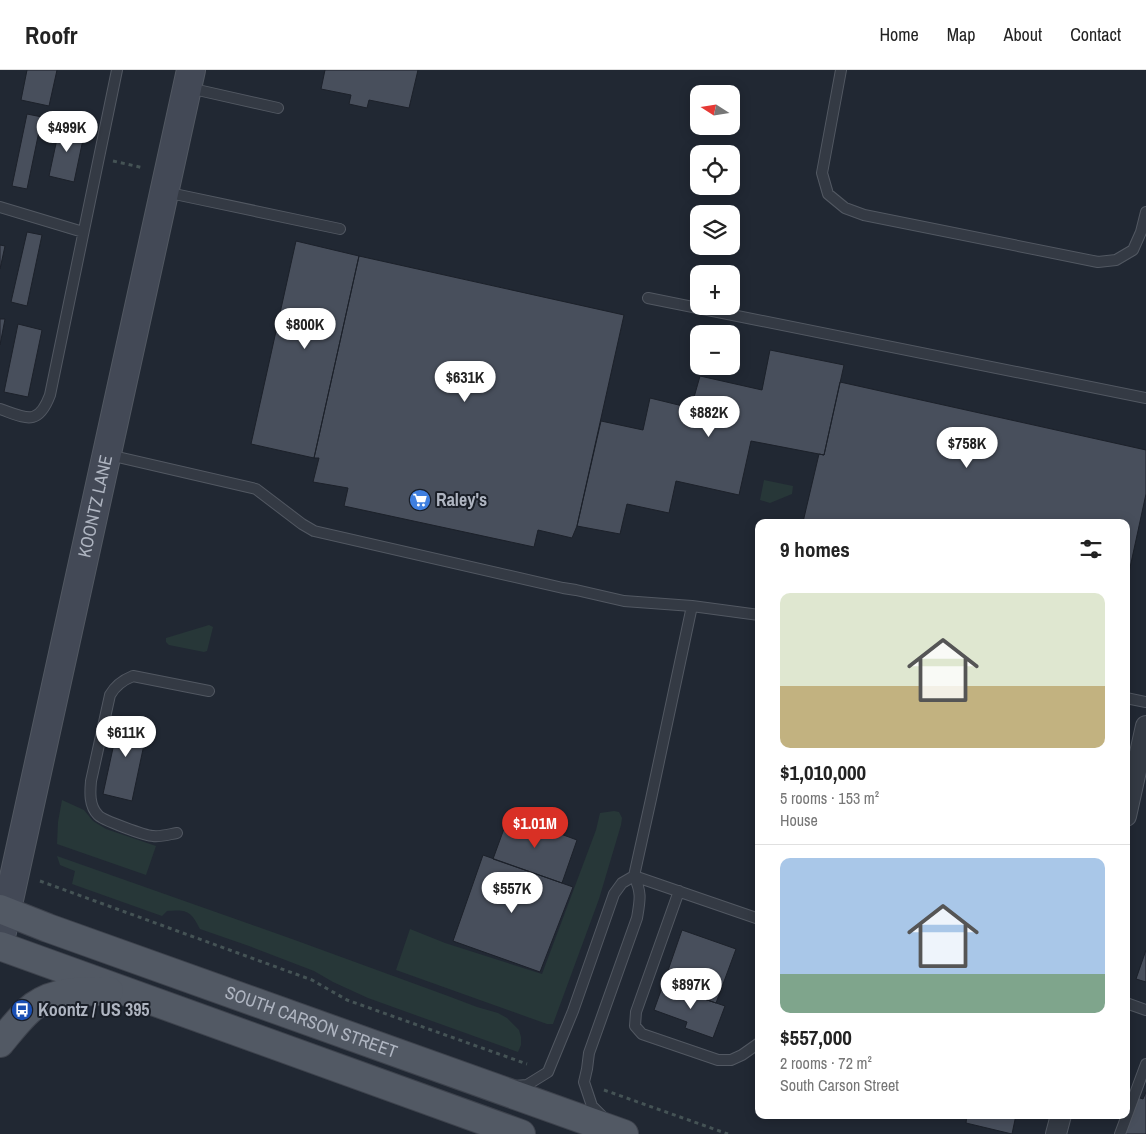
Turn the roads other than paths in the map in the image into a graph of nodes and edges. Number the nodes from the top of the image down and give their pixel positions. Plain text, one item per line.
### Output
1 (117, 70) edge
2 (841, 70) edge
3 (189, 79) edge
4 (278, 108) dead end
5 (164, 192) junction
6 (0, 207) edge
7 (1146, 212) edge
8 (340, 229) dead end
9 (83, 232) junction
10 (648, 298) dead end
11 (1146, 398) edge
12 (0, 409) edge
13 (107, 454) junction
14 (692, 606) junction
15 (755, 614) edge
16 (209, 691) dead end
17 (1130, 699) edge
18 (1146, 702) edge
19 (1146, 726) edge
20 (1130, 798) edge
21 (177, 832) dead end
22 (634, 876) junction
23 (679, 891) junction
24 (3, 910) edge
25 (755, 918) edge
26 (0, 942) edge
27 (0, 946) edge
28 (125, 990) junction
29 (1130, 1004) edge
30 (1146, 1010) edge
31 (0, 1043) edge
32 (755, 1046) edge
33 (1146, 1064) edge
34 (499, 1088) junction
35 (1130, 1107) edge
36 (1060, 1119) edge
37 (1126, 1119) edge
38 (621, 1133) edge
39 (521, 1134) edge
40 (1056, 1134) edge
41 (1120, 1134) edge

1 - 9 lane
2 - 7 lane
3 - 4 lane
3 - 5 street, KOONTZ LANE
5 - 8 lane
5 - 13 street, KOONTZ LANE
6 - 9 lane
9 - 12 lane
10 - 11 lane
13 - 14 lane
13 - 24 street, KOONTZ LANE
14 - 15 lane
14 - 22 lane
16 - 21 lane
17 - 18 lane
19 - 20 street
22 - 23 lane
22 - 34 lane
22 - 38 lane
23 - 25 lane
23 - 32 lane
24 - 26 street, KOONTZ LANE
24 - 34 main road, SOUTH CARSON STREET
27 - 28 main road, SOUTH CARSON STREET
28 - 31 main road
28 - 39 main road, SOUTH CARSON STREET
29 - 30 lane
33 - 35 lane
34 - 38 main road, SOUTH CARSON STREET
36 - 40 street
37 - 41 lane

